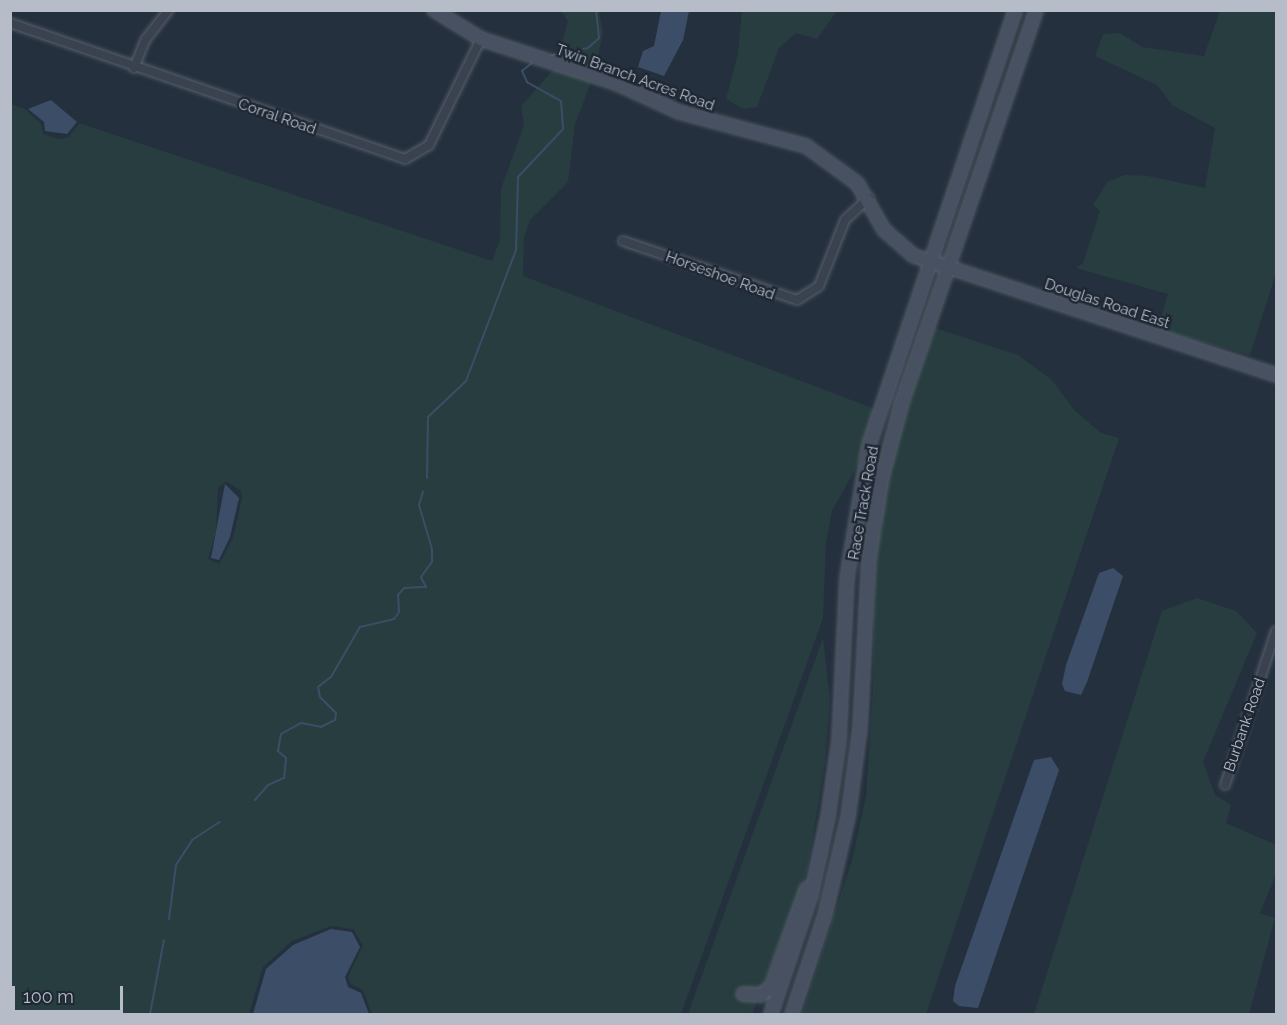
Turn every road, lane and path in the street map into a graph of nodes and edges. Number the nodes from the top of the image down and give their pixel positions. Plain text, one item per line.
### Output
1 (169, 10) edge
2 (434, 10) edge
3 (1015, 10) edge
4 (1036, 10) edge
5 (10, 22) edge
6 (481, 39) junction
7 (134, 68) junction
8 (869, 198) junction
9 (623, 241) dead end
10 (928, 261) junction
11 (948, 268) junction
12 (1276, 375) edge
13 (1276, 631) edge
14 (1225, 785) dead end
15 (817, 872) junction
16 (743, 994) dead end
17 (773, 1013) edge
18 (792, 1014) edge

1 - 7 street
2 - 6 main road, Twin Branch Acres Road
3 - 10 main road, Race Track Road
4 - 11 main road, Race Track Road
5 - 7 street, Corral Road
6 - 7 street, Corral Road
6 - 8 main road, Twin Branch Acres Road
8 - 9 street, Horseshoe Road
8 - 10 main road, Twin Branch Acres Road
10 - 11 main road, Douglas Road East
10 - 15 main road, Race Track Road
11 - 12 main road, Douglas Road East
11 - 18 main road, Race Track Road
13 - 14 street, Burbank Road
15 - 16 main road
15 - 17 main road, Race Track Road

